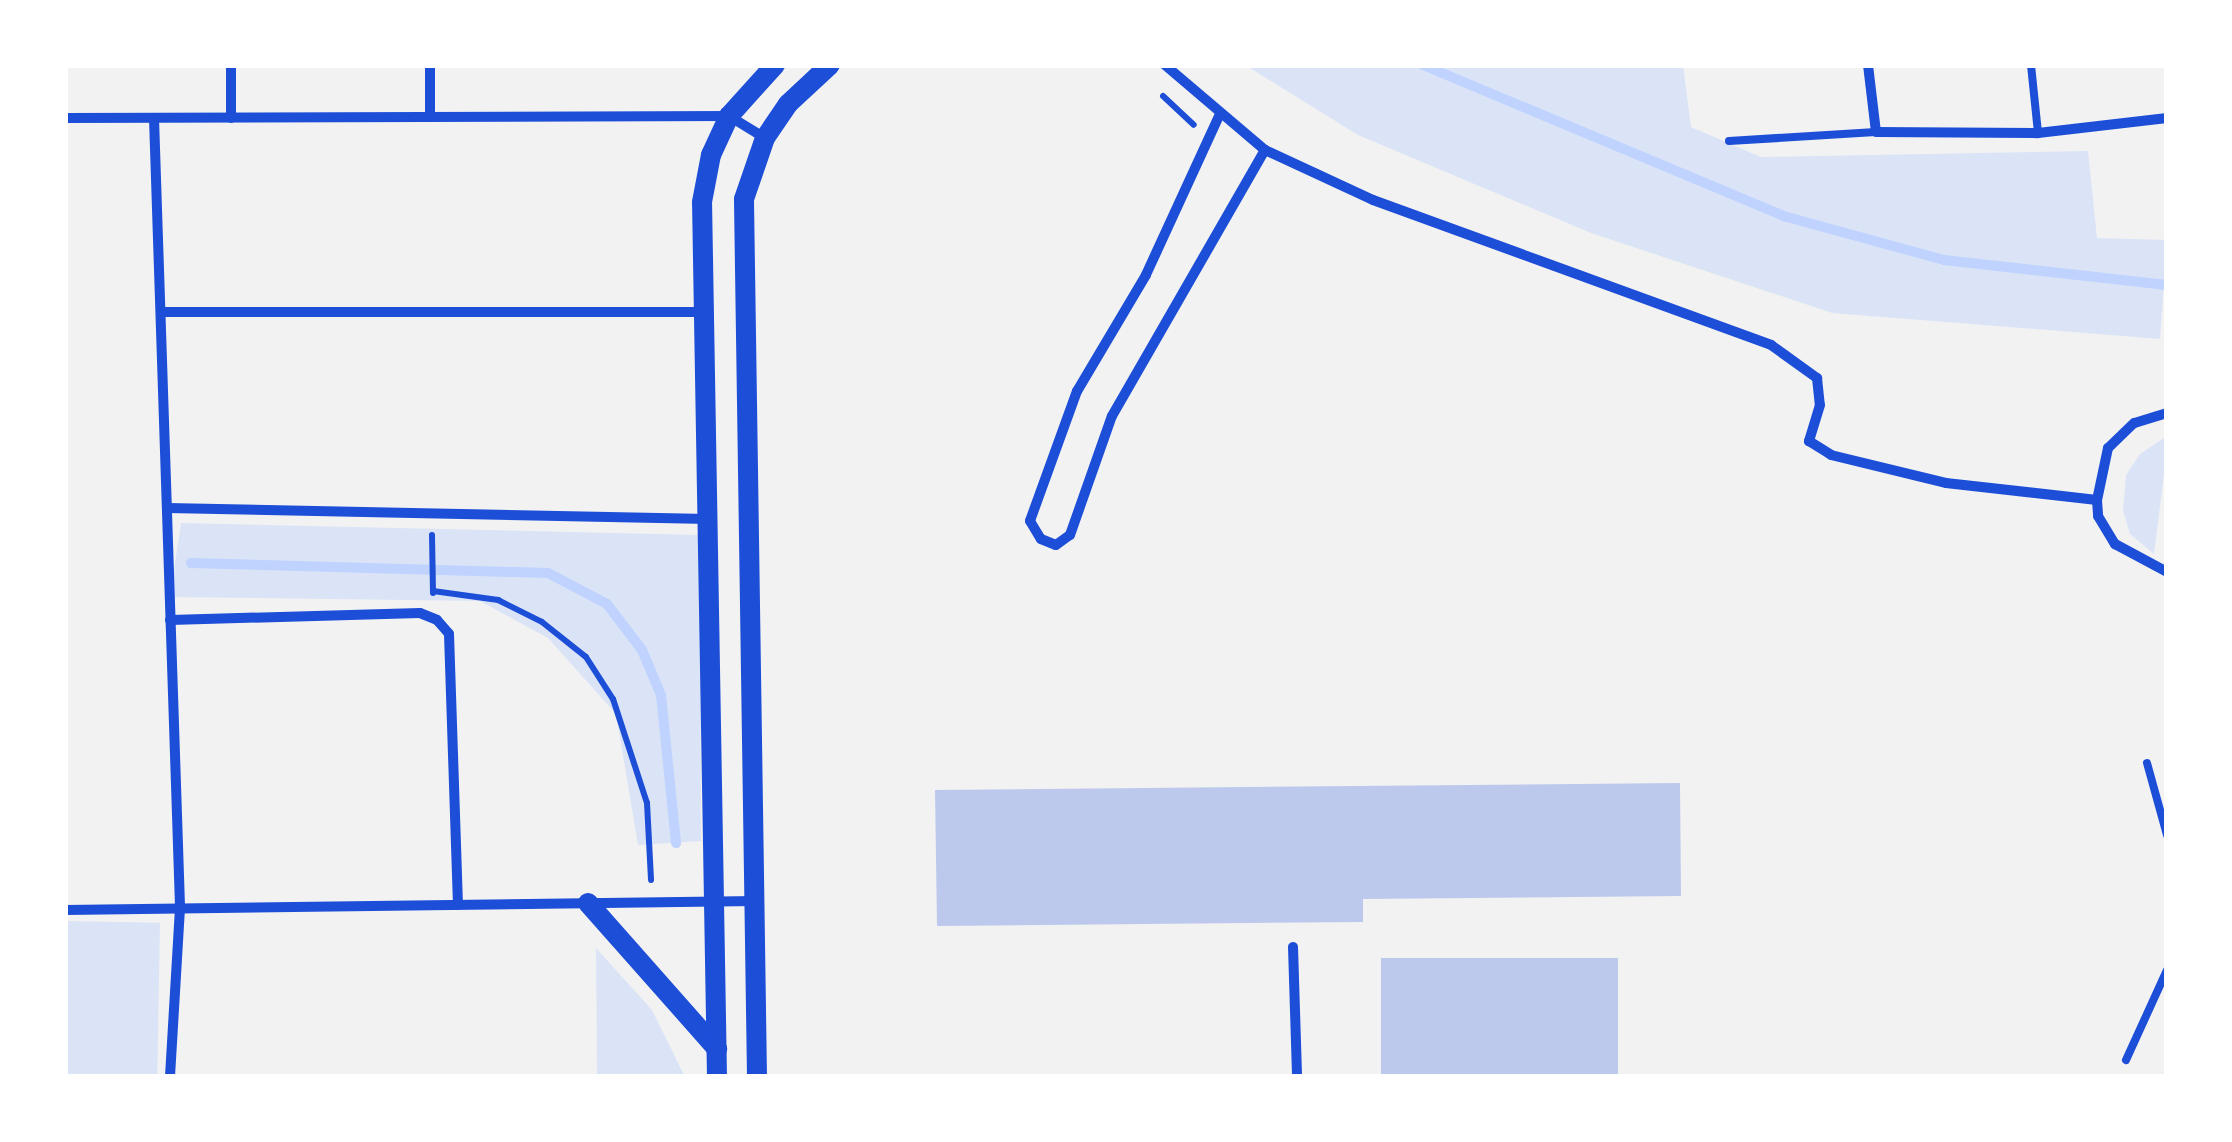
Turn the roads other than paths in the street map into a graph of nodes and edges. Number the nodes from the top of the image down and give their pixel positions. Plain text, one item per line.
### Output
1 (231, 65) edge
2 (430, 65) edge
3 (775, 65) edge
4 (830, 65) edge
5 (1165, 65) edge
6 (1868, 65) edge
7 (2031, 65) edge
8 (730, 116) junction
9 (1219, 116) junction
10 (430, 117) junction
11 (65, 118) edge
12 (154, 118) junction
13 (231, 118) junction
14 (2167, 118) edge
15 (1876, 132) junction
16 (2038, 133) junction
17 (765, 138) junction
18 (1729, 141) dead end
19 (1265, 150) junction
20 (161, 312) junction
21 (704, 312) junction
22 (2167, 413) edge
23 (2096, 500) junction
24 (167, 508) junction
25 (709, 519) junction
26 (2167, 572) edge
27 (170, 620) junction
28 (2147, 764) dead end
29 (2167, 834) edge
30 (757, 900) junction
31 (718, 901) junction
32 (588, 903) junction
33 (458, 904) junction
34 (180, 908) junction
35 (65, 910) edge
36 (1293, 947) dead end
37 (2167, 970) edge
38 (717, 1049) junction
39 (2126, 1060) dead end
40 (170, 1077) edge
41 (717, 1077) edge
42 (756, 1077) edge
43 (1297, 1077) edge

1 - 13 street
2 - 10 street
3 - 8 main road
4 - 17 main road
5 - 9 street
6 - 15 street
7 - 16 lane
8 - 10 street
8 - 17 street
8 - 21 main road
9 - 19 street
9 - 19 street
10 - 13 street
11 - 12 street
12 - 13 street
12 - 20 street
14 - 16 street
15 - 16 street
15 - 18 lane
17 - 30 main road
19 - 23 street
20 - 21 street
20 - 24 street
21 - 25 main road
22 - 23 street
23 - 26 street
24 - 25 street
24 - 27 street
25 - 31 main road
27 - 33 street
27 - 34 street
28 - 29 lane
30 - 31 street
30 - 42 main road
31 - 32 street
31 - 38 main road
32 - 33 street
32 - 38 main road
33 - 34 street
34 - 35 street
34 - 40 street
36 - 43 street
37 - 39 lane
38 - 41 main road

